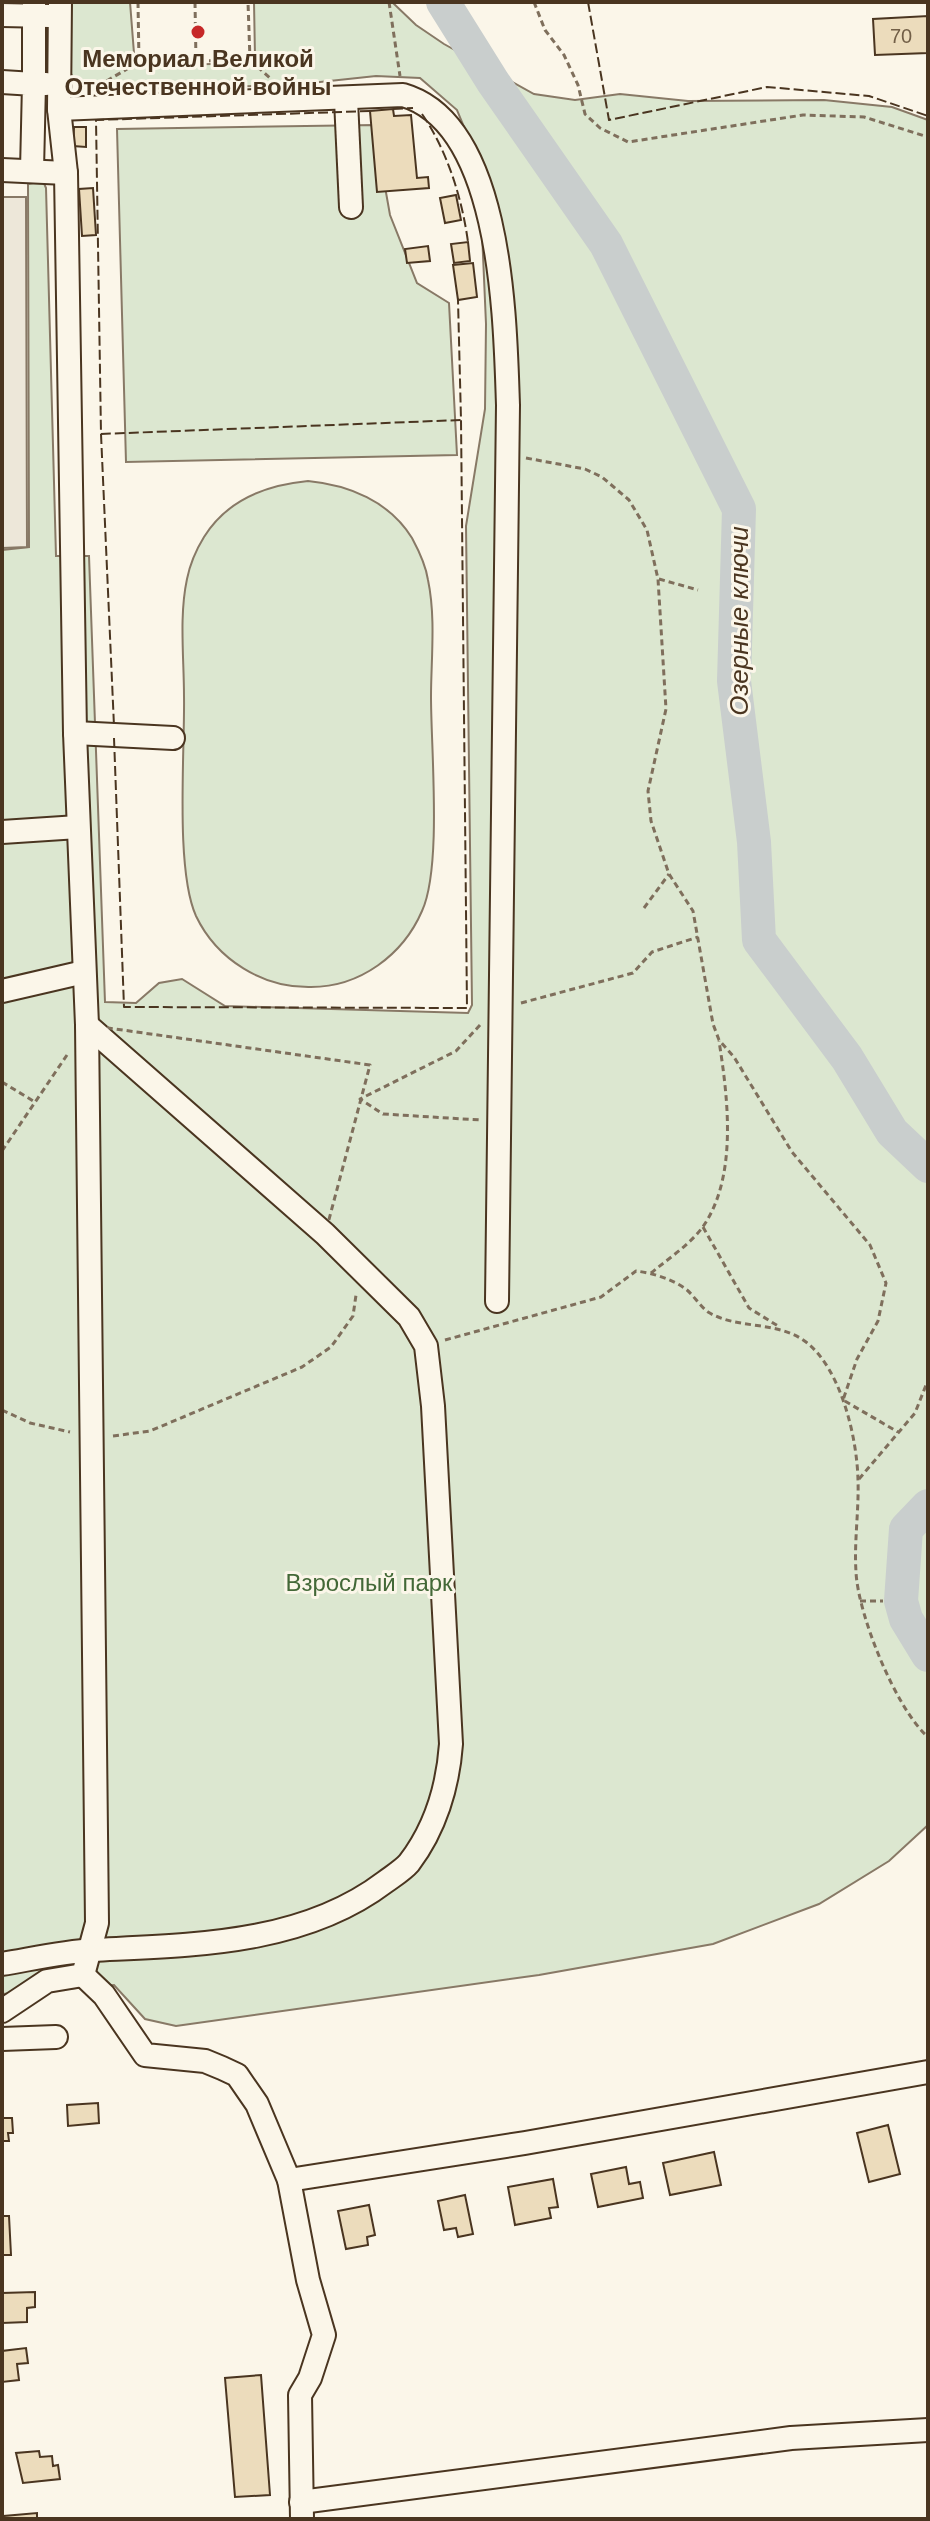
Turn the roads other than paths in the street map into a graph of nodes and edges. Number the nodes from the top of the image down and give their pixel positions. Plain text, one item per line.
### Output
1 (34, 9) edge
2 (60, 10) edge
3 (2, 15) edge
4 (2, 82) edge
5 (34, 84) junction
6 (59, 84) junction
7 (346, 100) junction
8 (59, 109) junction
9 (2, 170) edge
10 (32, 170) junction
11 (66, 173) junction
12 (351, 207) dead end
13 (75, 733) junction
14 (173, 738) dead end
15 (78, 827) junction
16 (2, 832) edge
17 (84, 972) junction
18 (2, 991) edge
19 (87, 1025) junction
20 (497, 1301) dead end
21 (90, 1950) junction
22 (2, 1964) edge
23 (83, 1975) junction
24 (2, 2011) edge
25 (56, 2037) dead end
26 (2, 2039) edge
27 (928, 2072) edge
28 (289, 2180) junction
29 (928, 2430) edge
30 (301, 2510) edge

1 - 2 street
1 - 3 street
1 - 5 street
2 - 6 street
4 - 5 street
5 - 6 street
5 - 10 street
6 - 8 street
7 - 8 street
7 - 12 street
7 - 20 street
8 - 11 street
9 - 10 street
10 - 11 street
11 - 13 street
13 - 14 street
13 - 15 street
15 - 16 street
15 - 17 street
17 - 18 street
17 - 19 street
19 - 21 street
19 - 21 street
21 - 22 street
21 - 23 street
23 - 24 street
23 - 28 street
25 - 26 street
27 - 28 street
28 - 30 street
29 - 30 street

